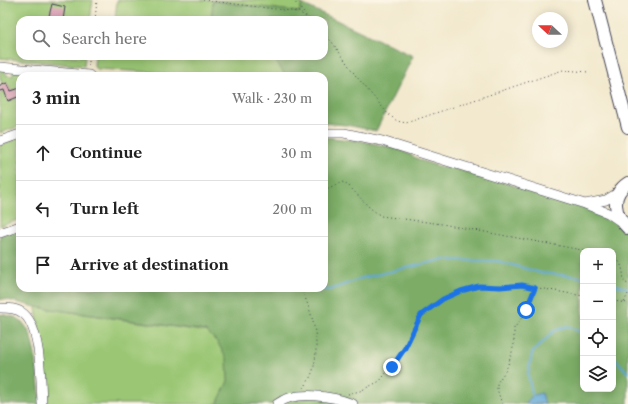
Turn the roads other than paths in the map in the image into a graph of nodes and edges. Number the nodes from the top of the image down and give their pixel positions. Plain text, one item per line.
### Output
1 (595, 0) edge
2 (0, 67) edge
3 (56, 72) edge
4 (628, 127) edge
5 (328, 133) edge
6 (16, 135) edge
7 (0, 141) edge
8 (625, 184) edge
9 (585, 204) junction
10 (625, 225) edge
11 (16, 227) edge
12 (0, 233) edge
13 (0, 308) edge
14 (42, 404) edge
15 (277, 404) edge
16 (353, 404) edge

1 - 4 main road
2 - 3 street
5 - 9 street
6 - 7 street
8 - 9 street
8 - 10 main road
9 - 10 street
11 - 12 street
13 - 14 street
15 - 16 street

